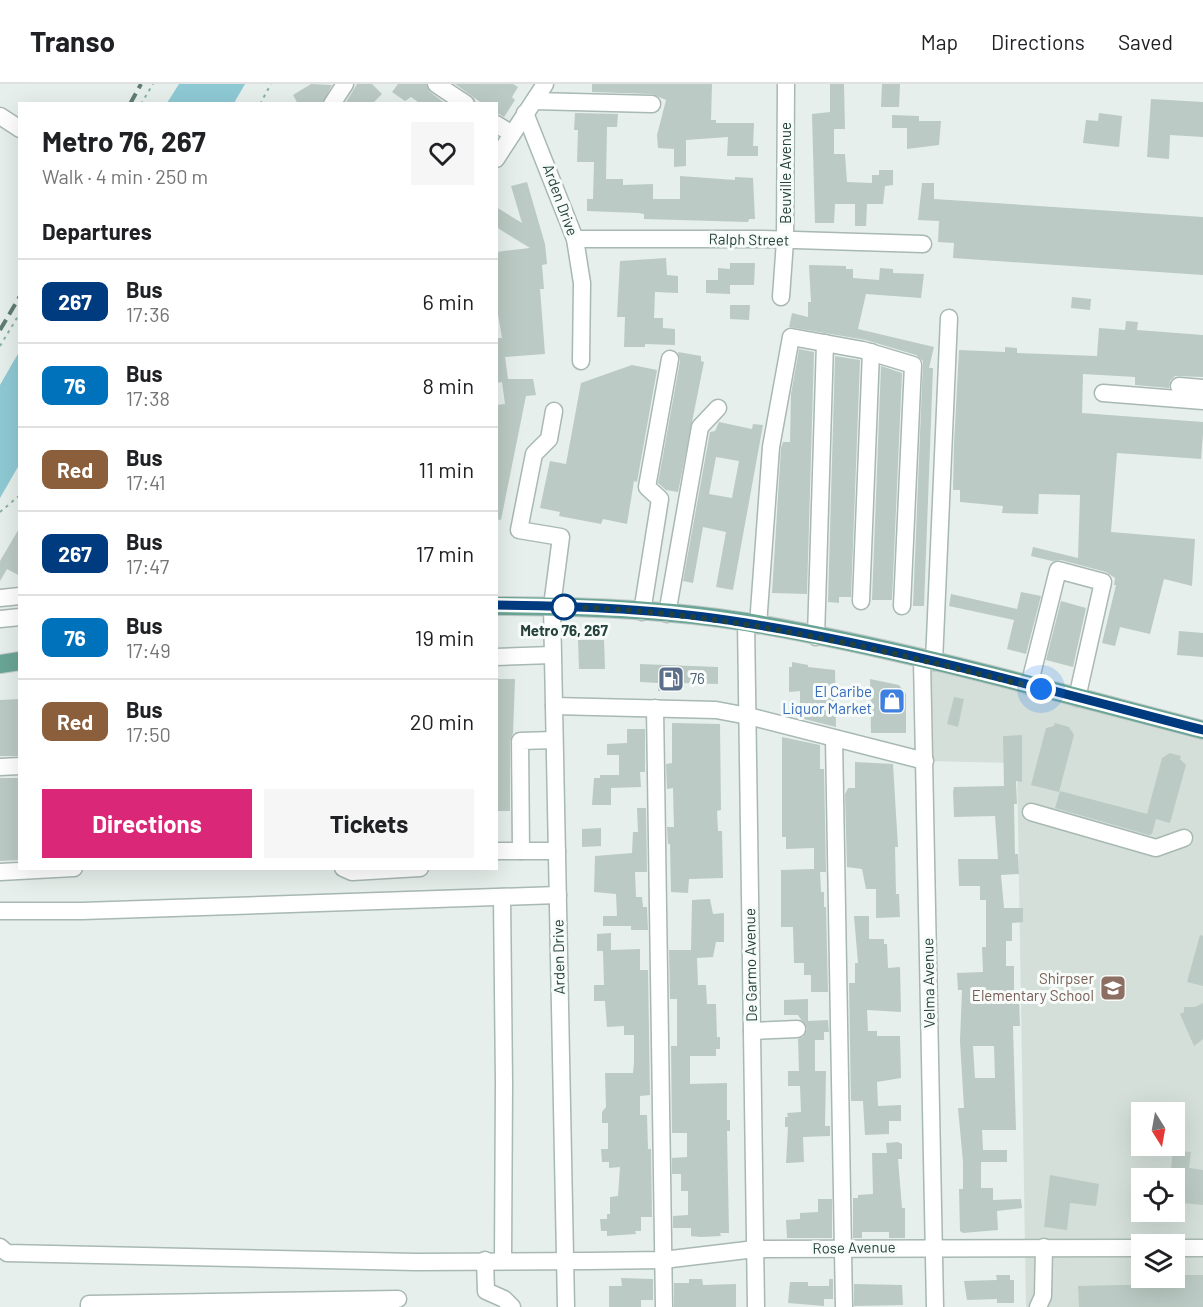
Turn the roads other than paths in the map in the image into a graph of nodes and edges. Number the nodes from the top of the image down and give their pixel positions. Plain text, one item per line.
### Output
1 (345, 84) edge
2 (436, 84) edge
3 (786, 84) edge
4 (536, 94) edge
5 (333, 102) edge
6 (463, 102) edge
7 (652, 104) dead end
8 (0, 116) edge
9 (498, 125) edge
10 (18, 128) edge
11 (512, 134) junction
12 (498, 156) edge
13 (576, 239) junction
14 (785, 241) junction
15 (922, 244) dead end
16 (782, 297) dead end
17 (949, 318) dead end
18 (825, 343) junction
19 (871, 352) junction
20 (670, 359) dead end
21 (581, 361) dead end
22 (1179, 386) dead end
23 (1203, 387) edge
24 (1104, 393) dead end
25 (1203, 401) edge
26 (718, 408) dead end
27 (554, 411) dead end
28 (18, 596) edge
29 (0, 598) edge
30 (861, 601) dead end
31 (498, 606) edge
32 (552, 606) junction
33 (902, 606) dead end
34 (642, 612) junction
35 (667, 614) junction
36 (18, 617) edge
37 (0, 619) edge
38 (752, 624) junction
39 (816, 637) junction
40 (552, 655) junction
41 (498, 657) edge
42 (18, 661) edge
43 (928, 661) junction
44 (0, 664) edge
45 (1029, 686) junction
46 (1077, 698) junction
47 (554, 706) junction
48 (656, 708) junction
49 (748, 716) junction
50 (1203, 730) edge
51 (834, 739) junction
52 (554, 740) junction
53 (925, 761) junction
54 (18, 766) edge
55 (0, 767) edge
56 (1031, 812) dead end
57 (1184, 838) dead end
58 (498, 851) edge
59 (521, 851) junction
60 (557, 851) junction
61 (37, 870) edge
62 (348, 870) edge
63 (386, 870) edge
64 (0, 872) edge
65 (558, 895) junction
66 (502, 897) junction
67 (0, 911) edge
68 (797, 1029) dead end
69 (752, 1031) junction
70 (1044, 1246) junction
71 (934, 1247) junction
72 (0, 1248) edge
73 (843, 1248) junction
74 (1131, 1248) edge
75 (1185, 1248) edge
76 (1203, 1248) edge
77 (755, 1249) junction
78 (503, 1259) junction
79 (485, 1260) junction
80 (663, 1260) junction
81 (567, 1261) junction
82 (398, 1299) dead end
83 (89, 1307) edge
84 (512, 1307) edge
85 (566, 1307) edge
86 (664, 1307) edge
87 (756, 1307) edge
88 (844, 1307) edge
89 (934, 1307) edge
90 (1038, 1307) edge

1 - 5 street
2 - 6 street
3 - 14 street, Beuville Avenue
4 - 7 street
4 - 11 street
4 - 13 street, Arden Drive
8 - 10 street
9 - 11 street
11 - 12 street
13 - 14 street, Ralph Street
13 - 21 street, Arden Drive
14 - 15 street, Ralph Street
14 - 16 street, Beuville Avenue
17 - 43 street, Velma Avenue
18 - 19 street
18 - 38 street, De Garmo Avenue
18 - 39 street
19 - 30 street
19 - 33 street
20 - 34 street
22 - 23 street
24 - 25 street
26 - 35 street
27 - 32 street, Arden Drive
28 - 29 street
31 - 32 main road
32 - 34 main road
32 - 40 street, Arden Drive
34 - 35 main road
35 - 38 main road
36 - 37 street
38 - 39 main road
38 - 49 street, De Garmo Avenue
39 - 43 main road
40 - 41 street
40 - 47 street, Arden Drive
42 - 44 main road
43 - 45 main road
43 - 53 street, Velma Avenue
45 - 46 main road
45 - 46 street
46 - 50 main road
47 - 48 street
47 - 52 street, Arden Drive
48 - 49 street
48 - 80 street
49 - 51 street
49 - 69 street, De Garmo Avenue
51 - 53 street
51 - 73 street
52 - 59 street
52 - 60 street, Arden Drive
53 - 71 street, Velma Avenue
54 - 55 street
56 - 57 street
58 - 59 street
59 - 60 street
60 - 65 street, Arden Drive
61 - 64 street
62 - 63 street
65 - 66 street
65 - 81 street, Arden Drive
66 - 67 street
66 - 78 street
68 - 69 street
69 - 77 street, De Garmo Avenue
70 - 71 street, Rose Avenue
70 - 74 street, Rose Avenue
70 - 90 street
71 - 73 street, Rose Avenue
71 - 89 street, Velma Avenue
72 - 79 street, Rose Avenue
73 - 77 street, Rose Avenue
73 - 88 street
75 - 76 street
77 - 80 street, Rose Avenue
77 - 87 street, De Garmo Avenue
78 - 79 street, Rose Avenue
78 - 81 street, Rose Avenue
79 - 84 street
80 - 81 street, Rose Avenue
80 - 86 street
81 - 85 street, Arden Drive
82 - 83 street

